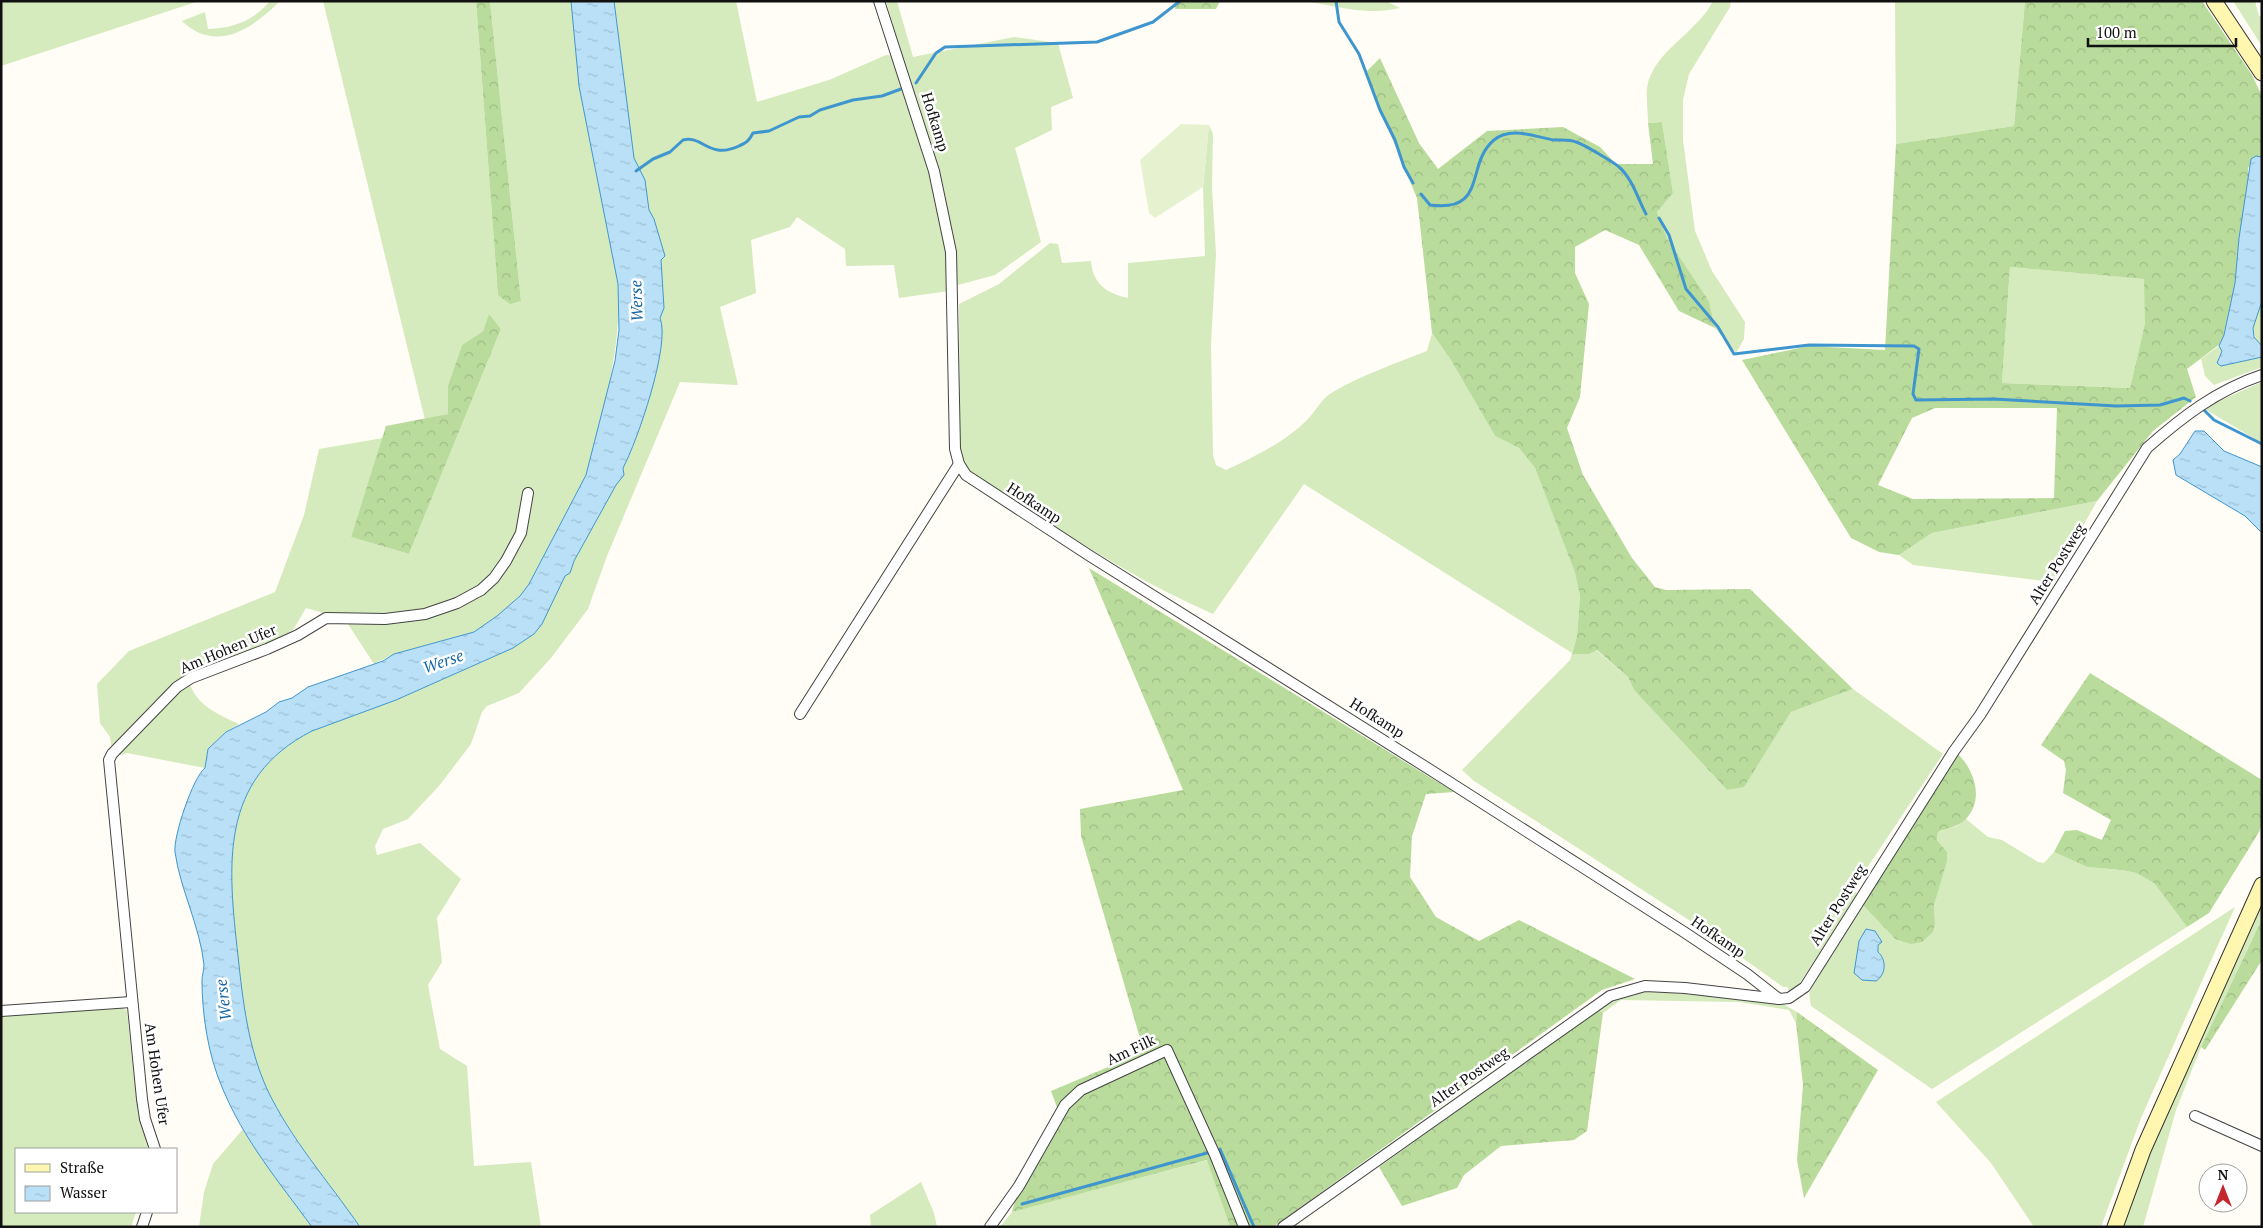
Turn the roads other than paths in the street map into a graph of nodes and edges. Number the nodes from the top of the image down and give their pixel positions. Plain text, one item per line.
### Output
1 (879, 1) edge
2 (2214, 1) edge
3 (2262, 73) edge
4 (2262, 376) edge
5 (959, 464) junction
6 (528, 493) dead end
7 (800, 714) dead end
8 (2262, 884) edge
9 (1779, 999) junction
10 (131, 1002) junction
11 (1, 1011) edge
12 (2195, 1116) dead end
13 (2262, 1146) edge
14 (156, 1148) edge
15 (147, 1213) edge
16 (142, 1227) edge
17 (990, 1227) edge
18 (1244, 1227) edge
19 (1283, 1227) edge
20 (2115, 1227) edge

1 - 5 street, Hofkamp
2 - 3 main road
4 - 9 street, Alter Postweg
5 - 7 street
5 - 9 street, Hofkamp
6 - 10 street, Am Hohen Ufer
8 - 20 main road
9 - 19 street, Alter Postweg
10 - 11 street
10 - 14 street, Am Hohen Ufer
12 - 13 street
15 - 16 street
17 - 18 street, Am Filk

